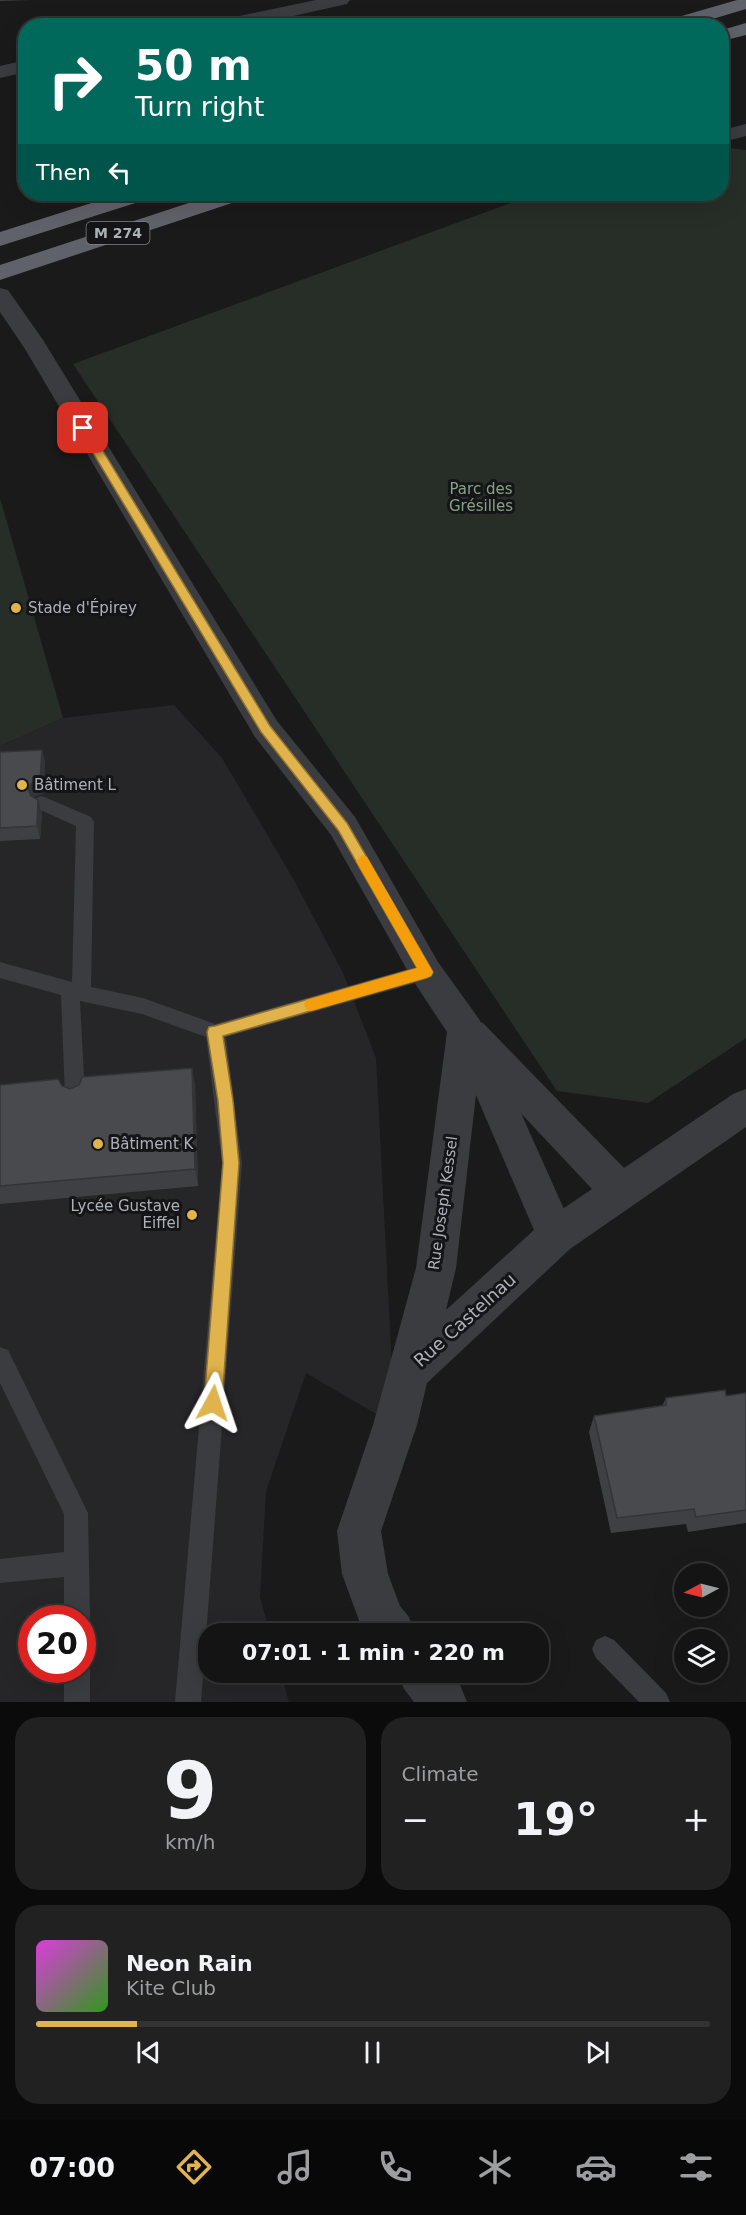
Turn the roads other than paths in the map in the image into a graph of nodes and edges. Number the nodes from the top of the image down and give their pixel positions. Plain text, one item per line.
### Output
1 (341, 0) edge
2 (746, 3) edge
3 (257, 18) edge
4 (695, 18) edge
5 (746, 29) edge
6 (729, 34) edge
7 (18, 68) edge
8 (0, 72) edge
9 (746, 130) edge
10 (729, 134) edge
11 (118, 201) edge
12 (215, 201) edge
13 (0, 239) edge
14 (0, 273) edge
15 (0, 295) edge
16 (42, 803) dead end
17 (0, 970) edge
18 (426, 972) junction
19 (76, 991) junction
20 (466, 1030) junction
21 (215, 1032) junction
22 (75, 1096) edge
23 (746, 1106) edge
24 (620, 1191) junction
25 (556, 1236) junction
26 (0, 1358) edge
27 (406, 1373) junction
28 (76, 1563) junction
29 (0, 1571) edge
30 (77, 1605) edge
31 (384, 1623) edge
32 (604, 1649) dead end
33 (77, 1683) edge
34 (429, 1683) edge
35 (77, 1702) edge
36 (188, 1702) edge
37 (442, 1702) edge
38 (657, 1702) edge

1 - 3 street
2 - 4 highway
5 - 6 highway
7 - 8 street
9 - 10 street
11 - 13 highway, M 274
12 - 14 highway, M 274
15 - 18 street
16 - 19 lane
17 - 19 lane
18 - 20 street
18 - 21 lane
19 - 21 lane
19 - 22 lane
20 - 24 street
20 - 25 street
20 - 27 street, Rue Joseph Kessel
21 - 36 lane
23 - 24 street, Rue Castelnau
24 - 25 street, Rue Castelnau
25 - 27 street, Rue Castelnau
26 - 28 lane
27 - 31 street, Rue Castelnau
28 - 29 lane
28 - 30 lane
32 - 38 lane
33 - 35 lane
34 - 37 street

